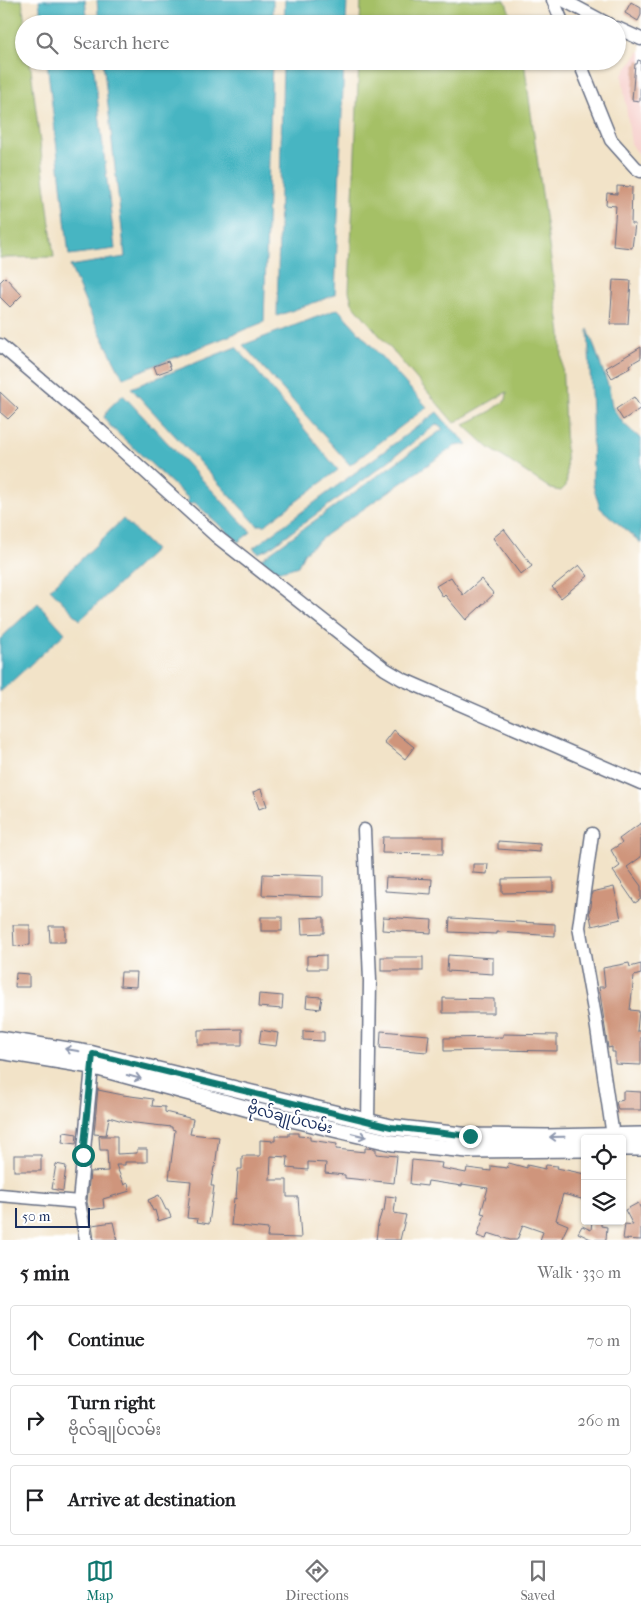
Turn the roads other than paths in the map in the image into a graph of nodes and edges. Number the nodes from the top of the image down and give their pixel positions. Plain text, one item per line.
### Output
1 (553, 0) edge
2 (563, 0) edge
3 (559, 15) edge
4 (591, 15) edge
5 (626, 32) edge
6 (641, 39) edge
7 (582, 70) edge
8 (641, 171) edge
9 (0, 345) edge
10 (641, 783) edge
11 (364, 830) dead end
12 (592, 834) dead end
13 (0, 1039) edge
14 (0, 1051) edge
15 (92, 1060) junction
16 (368, 1122) junction
17 (617, 1135) edge
18 (641, 1135) edge
19 (581, 1140) edge
20 (626, 1140) edge
21 (626, 1144) edge
22 (641, 1148) edge
23 (581, 1149) edge
24 (0, 1195) edge
25 (79, 1202) junction
26 (86, 1240) edge

1 - 3 street
2 - 4 street
5 - 6 street
7 - 8 street
9 - 10 street
11 - 16 street
12 - 17 street
15 -> 13 main road, ဗိုလ်ချုပ်လမ်း
14 - 15 main road, ဗိုလ်ချုပ်လမ်း
15 - 16 main road, ဗိုလ်ချုပ်လမ်း
15 -> 23 main road, ဗိုလ်ချုပ်လမ်း
15 - 25 street
19 -> 16 main road, ဗိုလ်ချုပ်လမ်း
18 - 20 main road, ဗိုလ်ချုပ်လမ်း
21 - 22 main road, ဗိုလ်ချုပ်လမ်း
24 - 25 street
25 - 26 street

